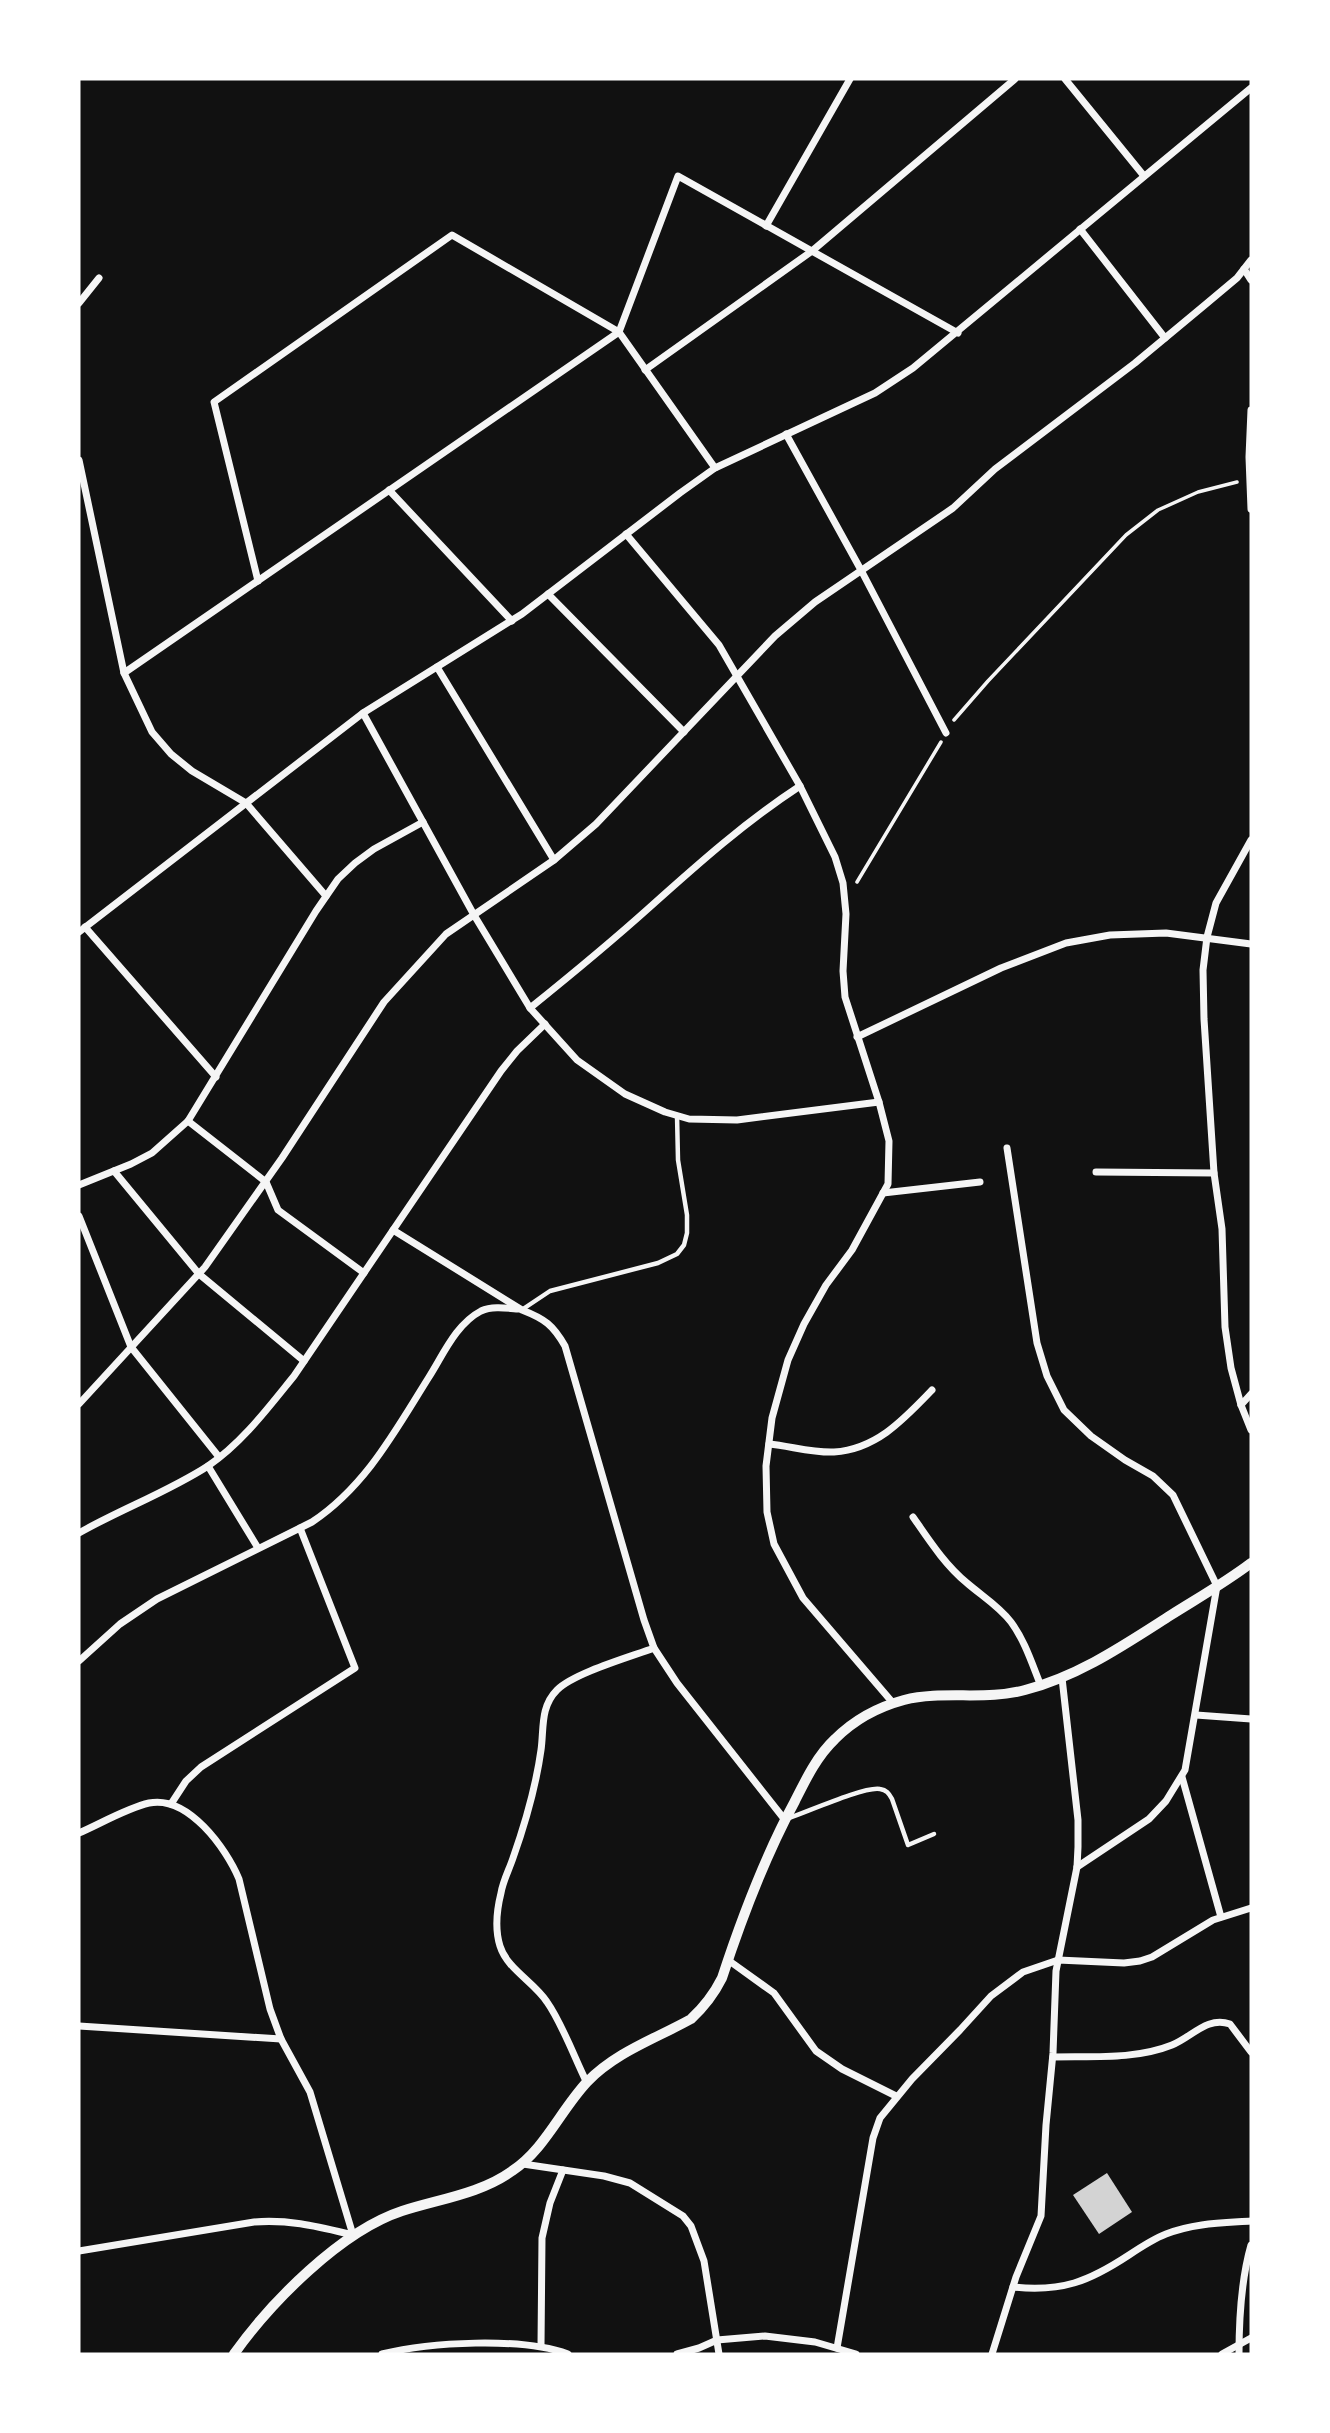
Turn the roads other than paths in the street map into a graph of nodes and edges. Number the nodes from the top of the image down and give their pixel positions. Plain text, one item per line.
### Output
1 (850, 79) edge
2 (1015, 79) edge
3 (1065, 79) edge
4 (1251, 88) edge
5 (1144, 176) junction
6 (766, 226) junction
7 (1080, 229) junction
8 (812, 251) junction
9 (1251, 260) edge
10 (1244, 269) junction
11 (1251, 274) edge
12 (99, 278) dead end
13 (1251, 280) edge
14 (79, 303) edge
15 (619, 332) junction
16 (958, 333) junction
17 (1165, 338) junction
18 (645, 370) junction
19 (1251, 410) edge
20 (786, 435) junction
21 (79, 460) edge
22 (715, 468) junction
23 (389, 490) junction
24 (1251, 509) edge
25 (626, 534) junction
26 (861, 570) junction
27 (258, 580) junction
28 (548, 594) junction
29 (512, 621) junction
30 (437, 667) junction
31 (124, 673) junction
32 (738, 676) junction
33 (363, 713) junction
34 (684, 732) junction
35 (946, 733) road end
36 (800, 786) junction
37 (246, 803) junction
38 (423, 822) junction
39 (1251, 840) edge
40 (554, 860) junction
41 (326, 896) junction
42 (474, 915) junction
43 (82, 929) edge
44 (1207, 937) junction
45 (1251, 944) edge
46 (530, 1007) junction
47 (545, 1024) junction
48 (856, 1037) junction
49 (216, 1077) junction
50 (879, 1102) junction
51 (677, 1115) junction
52 (188, 1121) junction
53 (1006, 1148) dead end
54 (114, 1171) junction
55 (1096, 1172) dead end
56 (1214, 1173) junction
57 (267, 1182) junction
58 (980, 1182) dead end
59 (79, 1185) edge
60 (883, 1193) junction
61 (79, 1216) edge
62 (393, 1230) junction
63 (364, 1273) junction
64 (199, 1274) junction
65 (522, 1310) junction
66 (131, 1347) junction
67 (304, 1361) junction
68 (932, 1390) dead end
69 (1251, 1394) edge
70 (79, 1404) edge
71 (1241, 1405) junction
72 (1251, 1430) edge
73 (769, 1444) junction
74 (219, 1457) junction
75 (208, 1466) junction
76 (913, 1517) dead end
77 (300, 1528) junction
78 (79, 1533) edge
79 (258, 1548) junction
80 (1251, 1563) edge
81 (1217, 1586) junction
82 (654, 1648) junction
83 (79, 1661) edge
84 (1062, 1678) junction
85 (1041, 1686) junction
86 (893, 1703) junction
87 (1196, 1715) junction
88 (1251, 1719) edge
89 (1182, 1777) junction
90 (171, 1804) junction
91 (785, 1820) junction
92 (79, 1833) edge
93 (934, 1834) dead end
94 (1077, 1867) junction
95 (1251, 1908) edge
96 (1221, 1917) junction
97 (728, 1960) junction
98 (1058, 1960) junction
99 (79, 2026) edge
100 (281, 2039) junction
101 (1251, 2052) edge
102 (1053, 2057) junction
103 (587, 2083) junction
104 (896, 2096) junction
105 (523, 2164) junction
106 (563, 2170) junction
107 (1251, 2221) edge
108 (353, 2235) junction
109 (1251, 2245) edge
110 (79, 2251) edge
111 (1013, 2287) junction
112 (1251, 2338) edge
113 (717, 2340) junction
114 (464, 2344) junction
115 (541, 2346) junction
116 (837, 2348) junction
117 (1239, 2350) edge
118 (234, 2354) edge
119 (382, 2354) edge
120 (463, 2354) edge
121 (568, 2354) edge
122 (677, 2354) edge
123 (719, 2354) edge
124 (856, 2354) edge
125 (992, 2354) edge
126 (1222, 2354) edge

1 - 6 street
2 - 8 street
3 - 5 street
4 - 5 street
5 - 7 street
6 - 8 street
6 - 15 street
7 - 16 street
7 - 17 street
8 - 16 street
8 - 18 street
9 - 10 street
10 - 11 street
10 - 13 street
10 - 17 street
12 - 14 street
15 - 18 street
15 - 23 street
15 - 27 street
16 - 20 street
17 - 26 street
18 - 22 street
19 - 24 street
20 - 22 street
20 - 26 street
21 - 31 street
22 - 25 street
23 - 27 street
23 - 29 street
25 - 28 street
25 - 32 street
26 - 32 street
26 - 35 street
27 - 31 street
28 - 29 street
28 - 34 street
29 - 30 street
30 - 33 street
30 - 40 street
31 - 37 street
32 - 34 street
32 - 36 street
33 - 37 street
33 - 38 street
34 - 40 street
36 - 46 street
36 - 48 street
37 - 41 street
37 - 43 street
38 - 41 street
38 - 42 street
39 - 44 street
40 - 42 street
41 - 49 street
42 - 46 street
42 - 57 street
43 - 49 street
44 - 45 street
44 - 48 street
44 - 56 street
46 - 47 street
47 - 51 street
47 - 62 street
48 - 50 street
49 - 52 street
50 - 51 street
50 - 60 street
51 - 65 lane
52 - 54 street
52 - 57 street
53 - 81 street
54 - 59 street
54 - 64 street
55 - 56 street
56 - 71 street
57 - 63 street
57 - 64 street
58 - 60 street
60 - 73 street
61 - 66 street
62 - 63 street
62 - 65 street
63 - 67 street
64 - 66 street
64 - 67 street
65 - 77 street
65 - 82 street
66 - 70 street
66 - 74 street
67 - 74 street
68 - 73 street
69 - 71 street
71 - 72 street
73 - 86 street
74 - 75 street
75 - 78 street
75 - 79 street
76 - 85 street
77 - 79 street
77 - 90 street
79 - 83 street
80 - 81 street
81 - 84 street
81 - 87 street
82 - 91 street
82 - 103 street
84 - 85 street
84 - 94 street
85 - 86 street
86 - 91 street
87 - 88 street
87 - 89 street
89 - 94 street
89 - 96 street
90 - 92 street
90 - 100 street
91 - 93 lane
91 - 97 street
94 - 98 street
95 - 96 street
96 - 98 street
97 - 103 street
97 - 104 street
98 - 102 street
98 - 104 street
99 - 100 street
100 - 108 street
101 - 102 street
102 - 111 street
103 - 105 street
104 - 116 street
105 - 106 street
105 - 108 street
106 - 113 street
106 - 115 street
107 - 111 street
108 - 110 street
108 - 118 street
109 - 117 street
111 - 125 street
112 - 117 street
113 - 116 street
113 - 122 street
113 - 123 street
114 - 115 street
114 - 119 street
114 - 120 street
115 - 121 street
116 - 124 street
117 - 126 street

